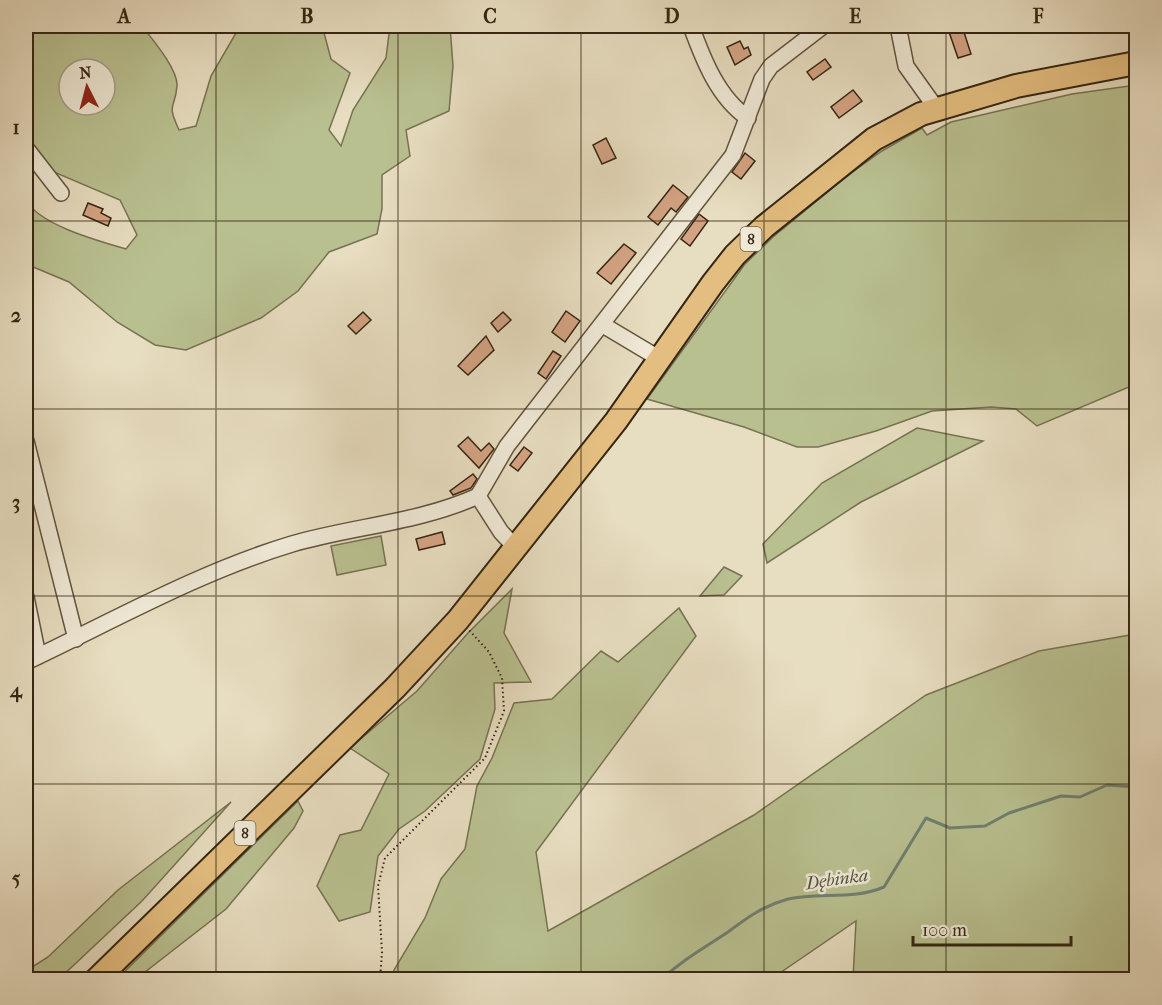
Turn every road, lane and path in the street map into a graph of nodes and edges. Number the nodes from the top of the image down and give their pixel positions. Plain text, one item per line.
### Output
1 (692, 26) edge
2 (823, 26) edge
3 (898, 26) edge
4 (1137, 63) edge
5 (936, 108) junction
6 (748, 118) junction
7 (26, 148) edge
8 (61, 193) dead end
9 (603, 326) junction
10 (660, 359) junction
11 (26, 441) edge
12 (478, 496) junction
13 (516, 548) junction
14 (26, 597) edge
15 (458, 620) junction
16 (76, 639) junction
17 (32, 659) edge
18 (96, 980) edge
19 (380, 980) edge

1 - 6 street
2 - 6 street
3 - 5 street
4 - 5 highway, 8
5 - 10 highway, 8
6 - 9 street
7 - 8 street
9 - 10 street
9 - 12 street
10 - 13 highway, 8
11 - 16 street
12 - 13 street
12 - 16 street
13 - 15 highway, 8
14 - 17 street
15 - 18 highway, 8
15 - 19 path
16 - 17 street

